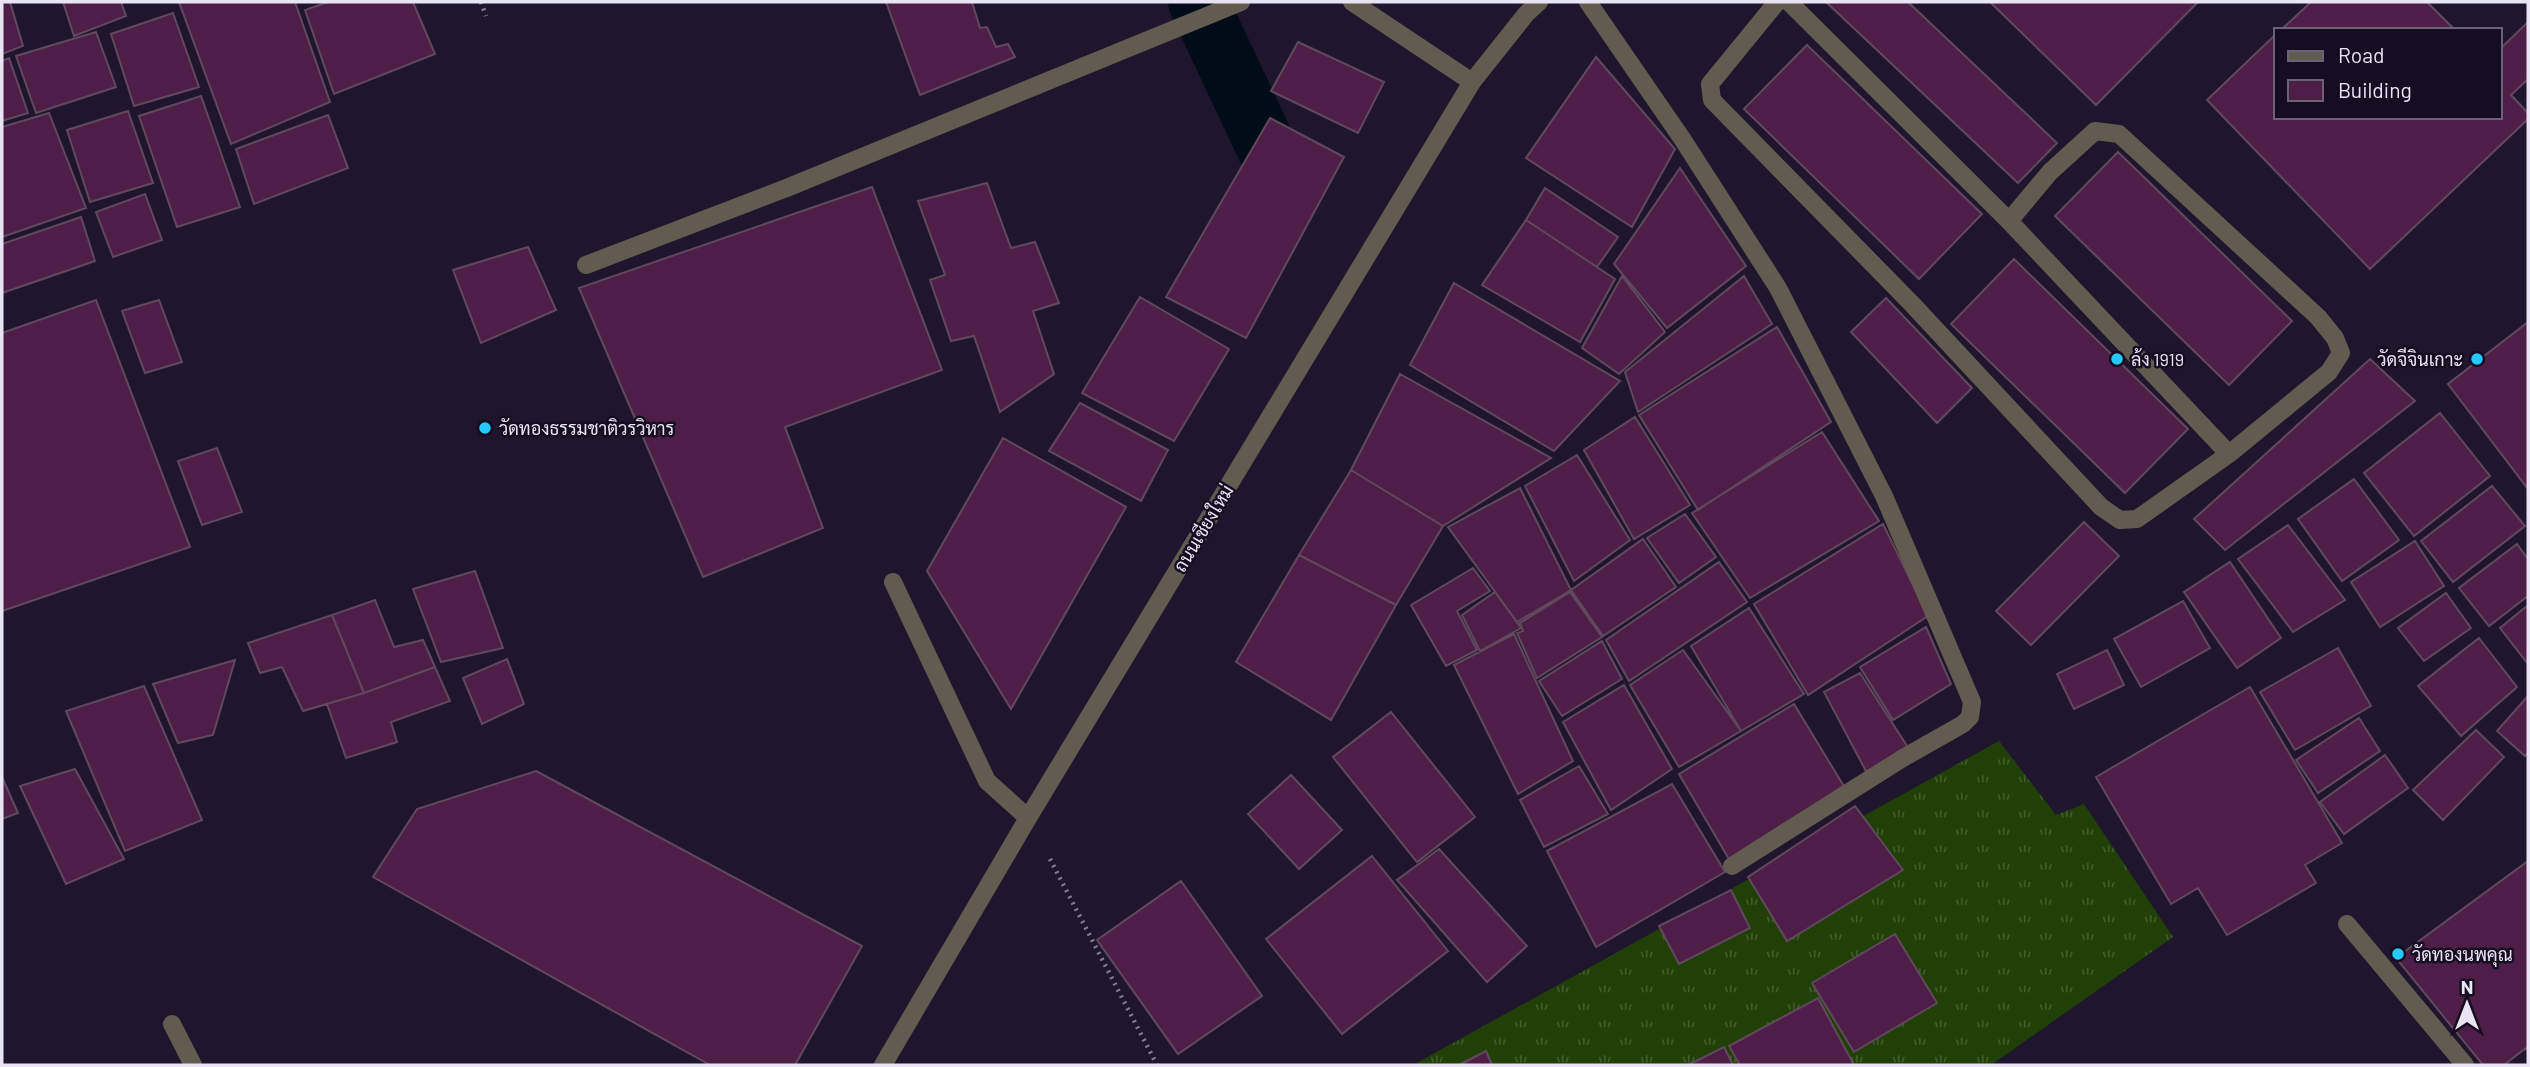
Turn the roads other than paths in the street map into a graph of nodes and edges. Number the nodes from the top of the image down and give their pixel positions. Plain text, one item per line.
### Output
1 (1241, 2) edge
2 (1353, 2) edge
3 (1539, 2) edge
4 (1588, 2) edge
5 (1777, 2) edge
6 (1788, 2) edge
7 (1472, 82) junction
8 (2010, 220) junction
9 (586, 265) dead end
10 (2229, 454) junction
11 (893, 582) dead end
12 (1028, 818) junction
13 (1732, 866) dead end
14 (2347, 924) dead end
15 (172, 1024) dead end
16 (193, 1065) edge
17 (883, 1065) edge
18 (2465, 1065) edge

1 - 9 street
2 - 7 street
3 - 7 street, ถนนเชียงใหม่
4 - 13 street
5 - 10 street
6 - 8 street
7 - 12 street, ถนนเชียงใหม่
8 - 10 street
8 - 10 street
11 - 12 street
12 - 17 street, ถนนเชียงใหม่
14 - 18 street
15 - 16 street

